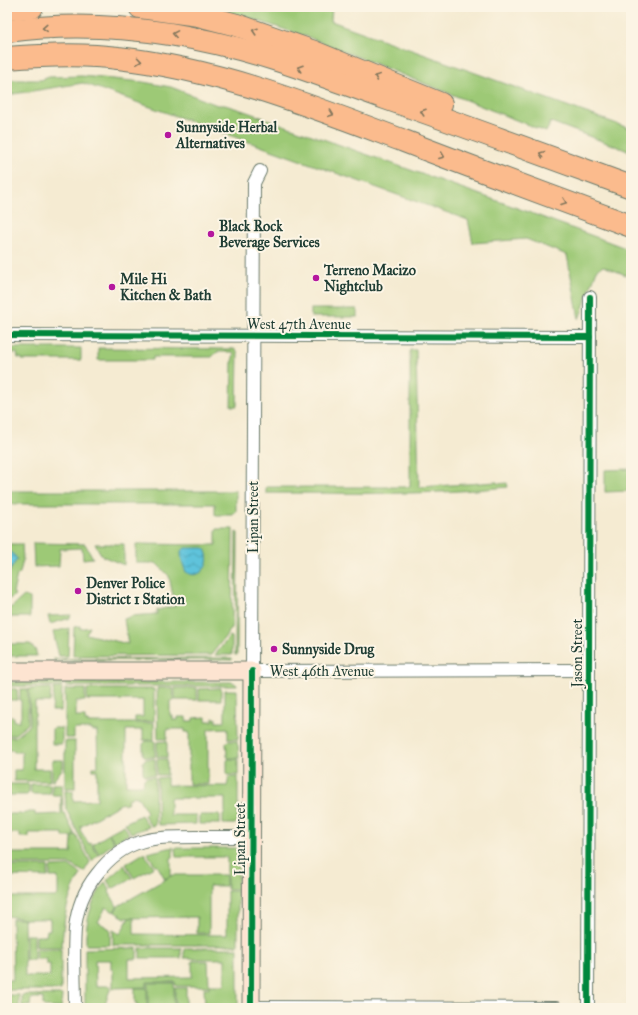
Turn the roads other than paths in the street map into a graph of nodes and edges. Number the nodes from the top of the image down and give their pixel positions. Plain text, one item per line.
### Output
1 (32, 7) edge
2 (140, 7) edge
3 (7, 8) edge
4 (7, 31) edge
5 (100, 56) junction
6 (7, 58) edge
7 (7, 68) edge
8 (512, 143) junction
9 (260, 171) dead end
10 (631, 187) edge
11 (631, 226) edge
12 (590, 297) dead end
13 (7, 335) edge
14 (253, 336) junction
15 (590, 337) junction
16 (589, 670) junction
17 (252, 671) junction
18 (7, 672) edge
19 (252, 837) junction
20 (74, 1008) edge
21 (251, 1008) edge
22 (556, 1008) edge
23 (588, 1008) edge

1 - 3 highway
8 -> 2 highway
8 -> 4 highway
5 - 6 highway
5 - 7 highway
5 -> 11 highway
10 -> 8 highway
9 - 14 street, Lipan Street
12 - 15 street, Jason Street
13 - 14 street, West 47th Avenue
14 - 15 street, West 47th Avenue
14 - 17 street, Lipan Street
15 - 16 street, Jason Street
16 - 17 street, West 46th Avenue
16 - 23 street, Jason Street
17 - 18 street, West 46th Avenue
17 - 19 street, Lipan Street
19 - 20 street
19 - 21 street, Lipan Street
21 - 22 street

